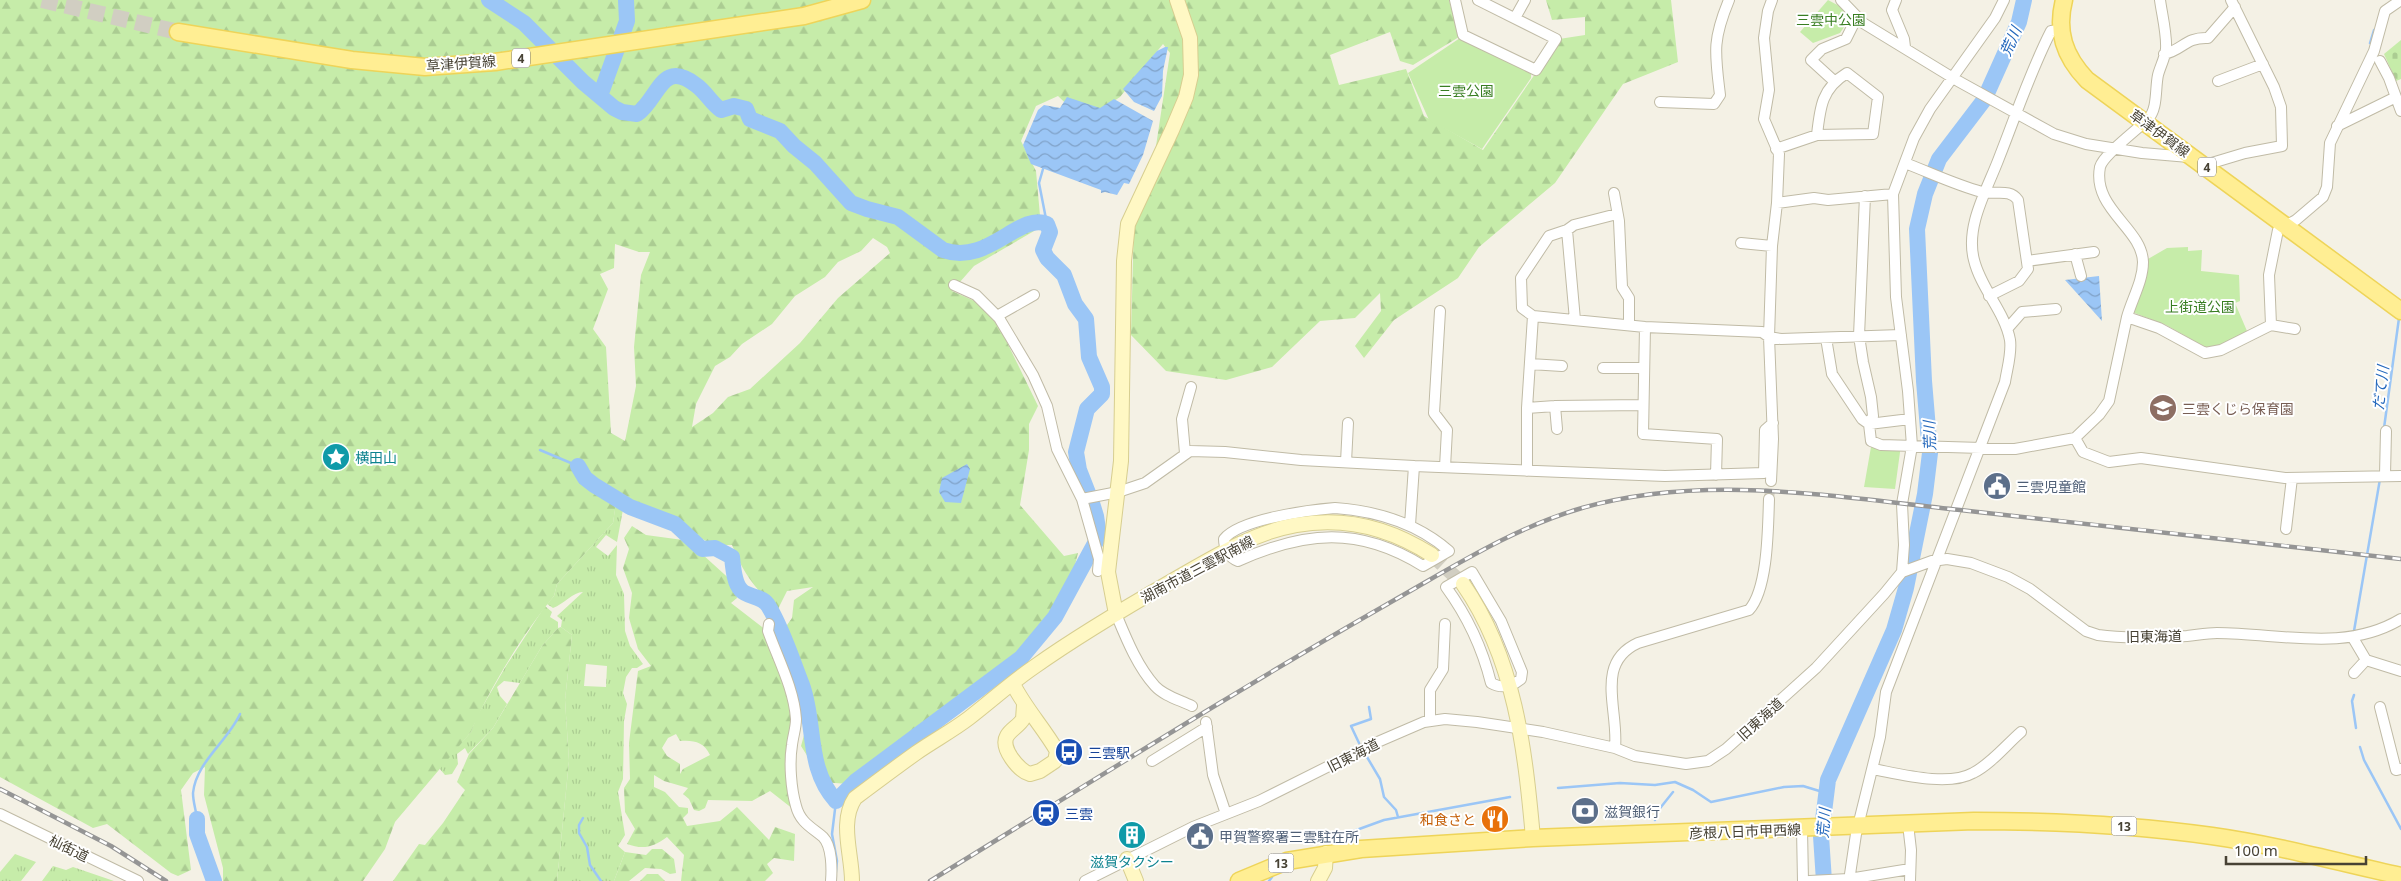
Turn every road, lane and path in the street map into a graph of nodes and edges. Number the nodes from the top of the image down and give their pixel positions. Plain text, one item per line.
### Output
1 (862, 0) edge
2 (1177, 0) edge
3 (1455, 0) edge
4 (1478, 0) edge
5 (1524, 0) edge
6 (1729, 0) edge
7 (1772, 0) edge
8 (1896, 0) edge
9 (2004, 0) edge
10 (2064, 0) edge
11 (2160, 0) edge
12 (2401, 0) edge
13 (1845, 1) edge
14 (2233, 4) edge
15 (1857, 17) junction
16 (1515, 18) junction
17 (2060, 30) junction
18 (178, 32) tunnel mouth
19 (1904, 47) junction
20 (2164, 54) junction
21 (2380, 61) dead end
22 (2263, 64) junction
23 (1955, 79) junction
24 (1834, 81) junction
25 (2218, 81) dead end
26 (2396, 97) junction
27 (1660, 102) dead end
28 (2016, 111) junction
29 (2401, 111) edge
30 (2144, 122) junction
31 (2337, 126) junction
32 (1817, 135) junction
33 (2117, 148) junction
34 (1776, 149) junction
35 (2199, 161) junction
36 (1905, 163) junction
37 (1984, 192) junction
38 (1614, 193) dead end
39 (1893, 194) junction
40 (1866, 196) junction
41 (1777, 203) junction
42 (1617, 214) junction
43 (2287, 225) junction
44 (1567, 230) junction
45 (1741, 242) dead end
46 (1772, 246) junction
47 (2094, 252) dead end
48 (2076, 254) junction
49 (2027, 261) junction
50 (2081, 276) dead end
51 (954, 285) dead end
52 (1034, 295) dead end
53 (1989, 296) junction
54 (2056, 309) dead end
55 (2399, 309) edge
56 (1440, 311) dead end
57 (997, 316) junction
58 (1533, 316) junction
59 (2127, 317) junction
60 (1575, 320) junction
61 (1629, 325) junction
62 (2271, 325) junction
63 (1645, 327) junction
64 (2295, 328) dead end
65 (2007, 329) junction
66 (1900, 335) junction
67 (1859, 336) junction
68 (1770, 337) junction
69 (1826, 338) junction
70 (1530, 364) junction
71 (1562, 366) dead end
72 (1603, 368) dead end
73 (1644, 368) junction
74 (1191, 387) dead end
75 (1643, 405) junction
76 (1555, 406) junction
77 (1527, 408) junction
78 (1910, 419) junction
79 (1348, 423) dead end
80 (1773, 423) junction
81 (1869, 424) junction
82 (1557, 429) dead end
83 (2386, 431) dead end
84 (2075, 438) junction
85 (1915, 446) junction
86 (1980, 447) junction
87 (1185, 453) junction
88 (1346, 462) junction
89 (1414, 466) junction
90 (1445, 467) junction
91 (1527, 471) junction
92 (1716, 475) junction
93 (2385, 475) junction
94 (2401, 476) edge
95 (2292, 478) junction
96 (1770, 481) tunnel mouth
97 (1118, 492) junction
98 (1082, 499) junction
99 (1770, 499) tunnel mouth
100 (1410, 525) junction
101 (2286, 529) dead end
102 (1226, 550) junction
103 (1432, 555) tunnel mouth
104 (1934, 561) junction
105 (1098, 571) dead end
106 (1902, 572) junction
107 (1463, 584) tunnel mouth
108 (1116, 614) junction
109 (2401, 619) edge
110 (769, 624) dead end
111 (1445, 624) dead end
112 (2353, 638) junction
113 (2366, 660) junction
114 (2401, 670) edge
115 (2354, 673) dead end
116 (1013, 684) junction
117 (1509, 686) junction
118 (1024, 705) junction
119 (1192, 706) dead end
120 (2380, 707) dead end
121 (1430, 721) junction
122 (1019, 725) junction
123 (1520, 729) junction
124 (2021, 732) dead end
125 (1046, 734) junction
126 (1615, 748) junction
127 (1152, 761) dead end
128 (1873, 768) junction
129 (2401, 769) edge
130 (0, 814) edge
131 (1226, 814) junction
132 (1908, 824) junction
133 (1858, 826) junction
134 (1809, 828) junction
135 (1533, 838) junction
136 (1326, 853) junction
137 (1127, 859) junction
138 (1910, 869) junction
139 (2401, 876) edge
140 (1847, 880) edge
141 (138, 881) edge
142 (831, 881) edge
143 (852, 881) edge
144 (1085, 881) edge
145 (1136, 881) edge
146 (1239, 881) edge
147 (1318, 881) edge
148 (1808, 881) edge
149 (1910, 881) edge

1 - 18 main road, 草津伊賀線 / 4
2 - 97 street
3 - 16 street
4 - 16 street
5 - 16 street
6 - 27 street
7 - 34 street
8 - 19 street
9 - 23 street
10 - 17 main road, 草津伊賀線 / 4
11 - 20 street
12 - 31 street
13 - 15 street
14 - 20 street
14 - 22 street
15 - 19 street
15 - 24 street
17 - 28 street
17 - 30 main road, 草津伊賀線 / 4
19 - 23 street
20 - 30 street
21 - 26 street
22 - 25 street
22 - 35 street
23 - 28 street
23 - 36 street
24 - 32 street
24 - 32 street
26 - 29 street
26 - 31 street
28 - 33 street
28 - 37 street
30 - 33 street
30 - 35 main road, 草津伊賀線 / 4
31 - 43 street
32 - 34 street
33 - 35 street
33 - 59 street
34 - 41 street
35 - 43 main road, 草津伊賀線 / 4
36 - 37 street
36 - 39 street
37 - 49 street
37 - 53 street
38 - 42 street
39 - 40 street
39 - 66 street
40 - 41 street
40 - 67 street
41 - 46 street
42 - 44 street
42 - 61 street
43 - 55 main road, 草津伊賀線 / 4
43 - 62 street
44 - 58 street
44 - 60 street
45 - 46 street
46 - 68 street
47 - 48 street
48 - 49 street
48 - 50 street
49 - 53 street
51 - 57 street
52 - 57 street
53 - 65 street
54 - 65 street
56 - 90 street
57 - 98 street
58 - 60 street
58 - 70 street
59 - 62 street
59 - 84 street
60 - 61 street
61 - 63 street
62 - 64 street
63 - 68 street
63 - 73 street
65 - 86 street
66 - 67 street
66 - 78 street
67 - 69 street
67 - 81 street
68 - 69 street
68 - 80 street
69 - 81 street
70 - 71 street
70 - 77 street
72 - 73 street
73 - 75 street
74 - 87 street
75 - 76 street
75 - 92 street
76 - 77 street
76 - 82 street
77 - 91 street
78 - 81 street
78 - 85 street
79 - 88 street
80 - 92 street
80 - 96 street
81 - 85 street
83 - 93 street
84 - 86 street
84 - 95 street
85 - 86 street
85 - 106 street
86 - 104 street
87 - 88 street
87 - 97 street
88 - 89 street
89 - 90 street
89 - 100 street
90 - 91 street
91 - 92 street
93 - 94 street
93 - 95 street
95 - 101 street
97 - 98 street
97 - 108 street
98 - 105 street
99 - 126 street
100 - 102 street
100 - 102 street
102 - 103 street, 湖南市道三雲駅南線
102 - 108 street, 湖南市道三雲駅南線
104 - 106 street, 旧東海道
104 - 112 street, 旧東海道
104 - 128 street
106 - 126 street, 旧東海道
107 - 117 street
108 - 116 street, 湖南市道三雲駅南線
108 - 119 street
109 - 112 street, 旧東海道
110 - 142 street
111 - 121 street
112 - 113 street
113 - 114 street
113 - 115 street
116 - 118 street
116 - 143 street, 湖南市道三雲駅南線
117 - 117 street
117 - 123 street
118 - 122 street
118 - 125 street
120 - 129 street
121 - 123 street, 旧東海道
121 - 131 street, 旧東海道
122 - 125 street
122 - 125 street
123 - 126 street, 旧東海道
123 - 135 street
124 - 128 street
127 - 131 street
128 - 133 street
130 - 141 street, 杣街道
131 - 137 street, 旧東海道
132 - 133 main road, 彦根八日市甲西線 / 13
132 - 138 street
132 - 139 main road, 彦根八日市甲西線 / 13
133 - 134 main road, 彦根八日市甲西線 / 13
133 - 140 street
134 - 135 main road, 彦根八日市甲西線 / 13
134 - 148 street
135 - 136 main road, 彦根八日市甲西線 / 13
136 - 146 main road, 彦根八日市甲西線 / 13
136 - 147 street
137 - 144 street, 旧東海道
137 - 145 street
138 - 140 street
138 - 149 street
140 - 148 street

